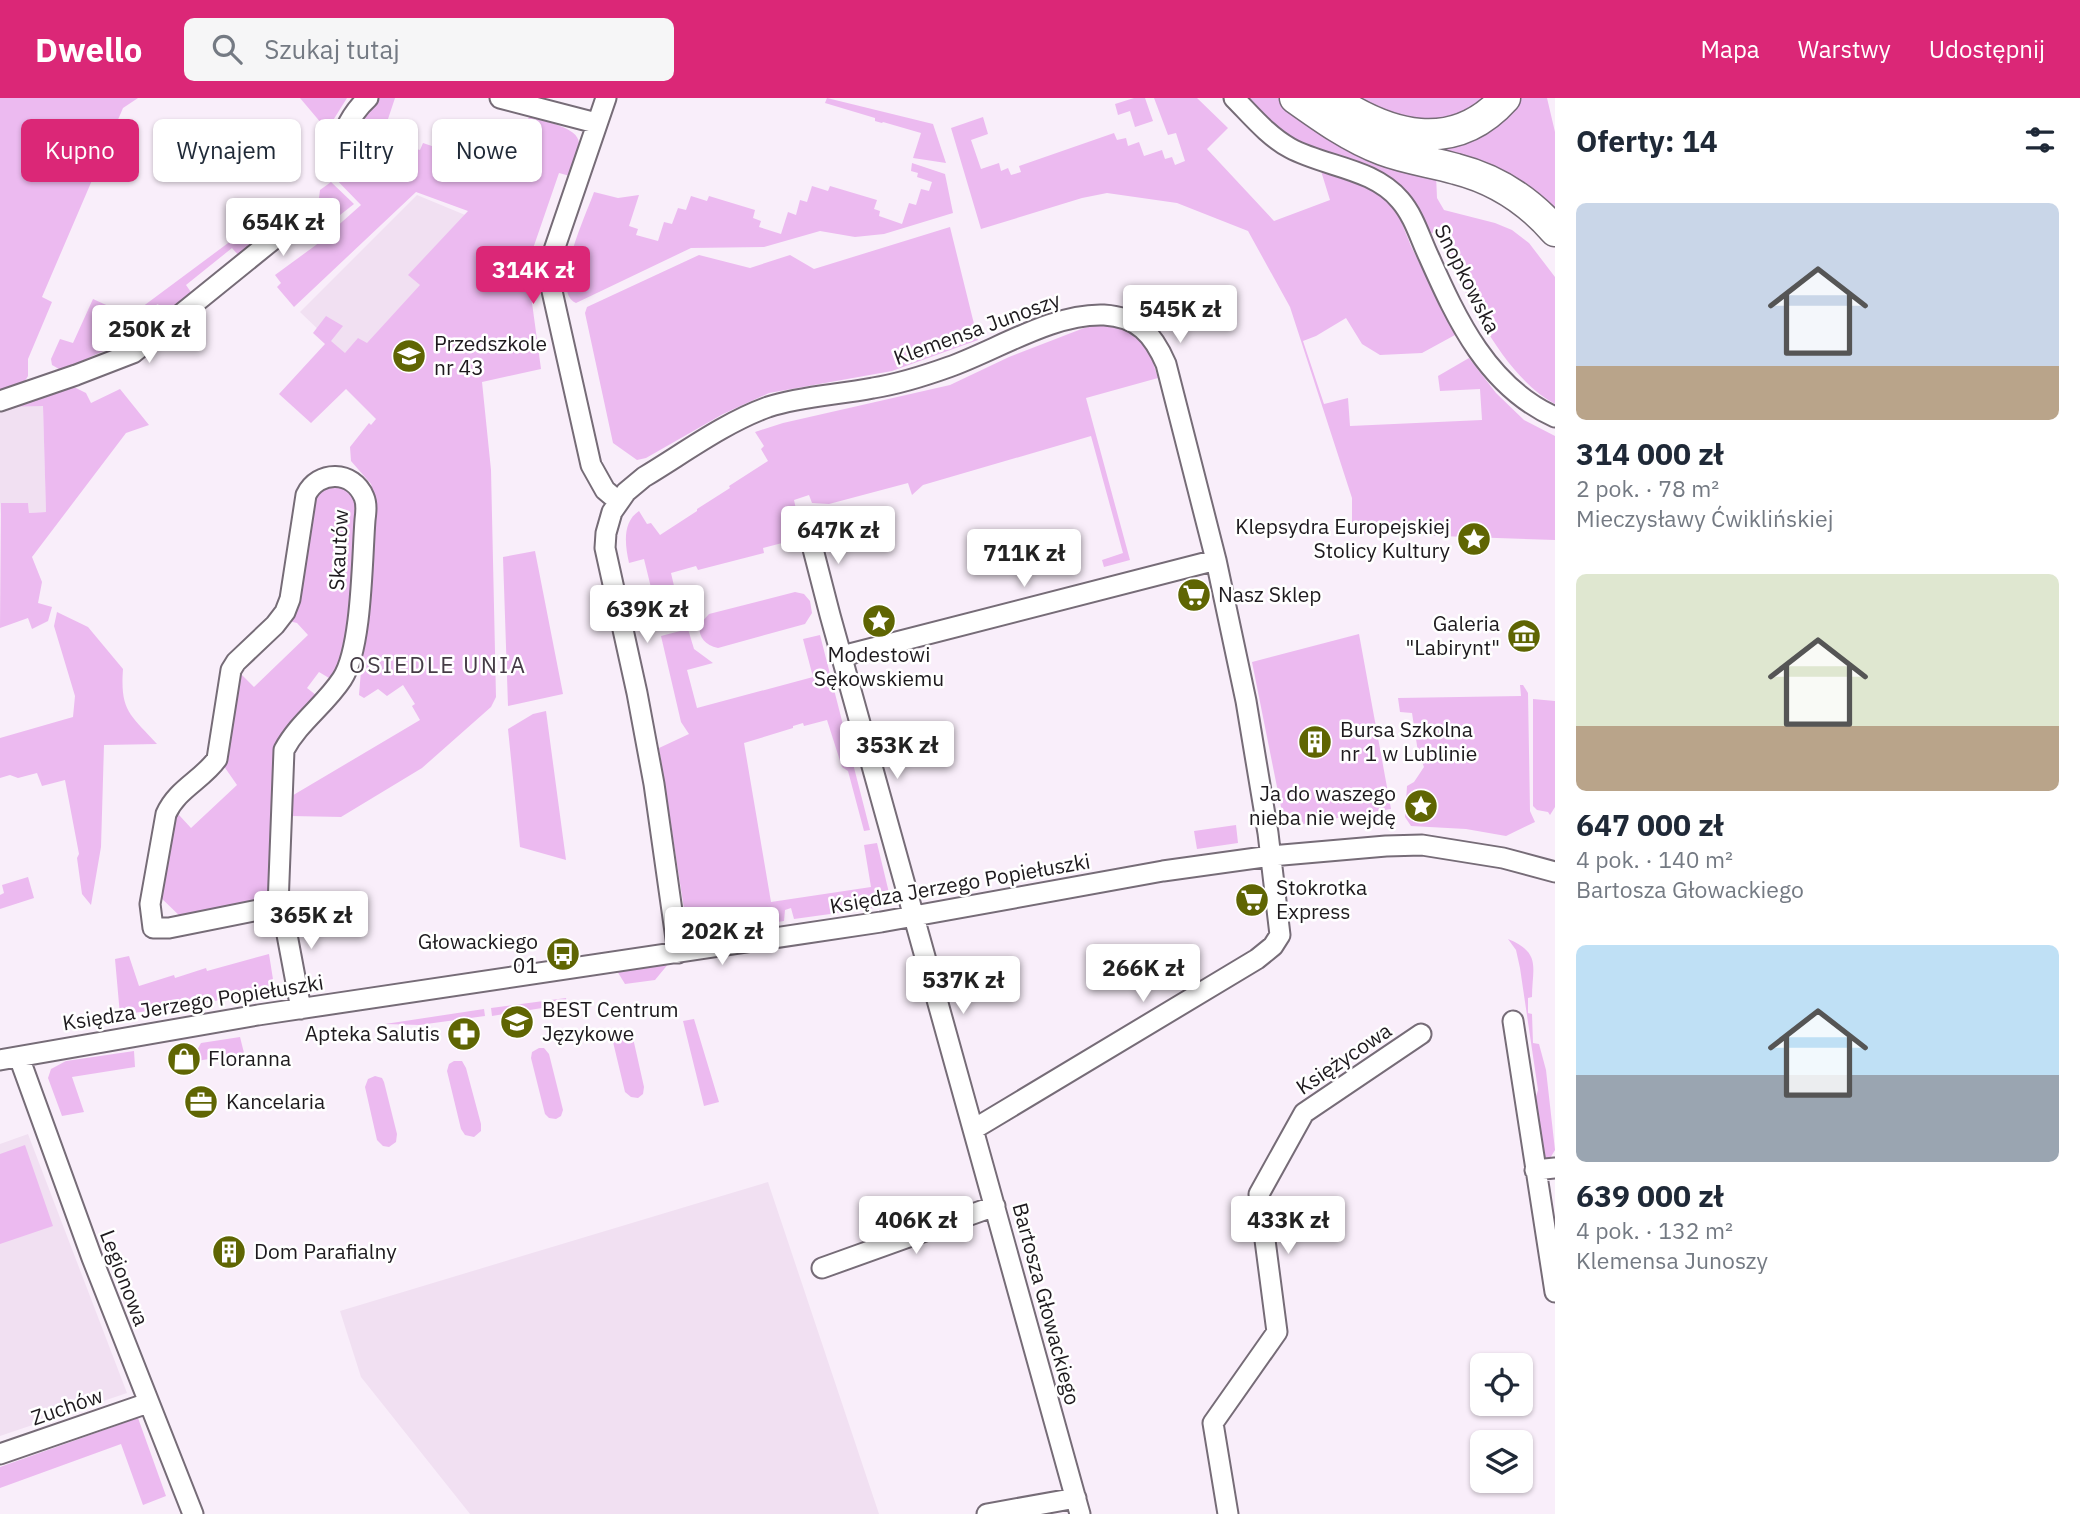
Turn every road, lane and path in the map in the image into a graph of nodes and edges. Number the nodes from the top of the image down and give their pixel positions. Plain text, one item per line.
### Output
1 (368, 98) edge
2 (500, 98) edge
3 (606, 98) edge
4 (1234, 98) edge
5 (1295, 98) edge
6 (1331, 98) edge
7 (1505, 98) edge
8 (350, 119) edge
9 (596, 123) junction
10 (285, 230) dead end
11 (1555, 231) edge
12 (0, 401) edge
13 (1555, 417) edge
14 (618, 501) junction
15 (806, 522) dead end
16 (1216, 561) junction
17 (842, 656) junction
18 (1271, 856) junction
19 (1555, 872) edge
20 (278, 906) junction
21 (914, 916) junction
22 (678, 953) junction
23 (301, 1009) junction
24 (1513, 1021) dead end
25 (1421, 1034) dead end
26 (9, 1059) edge
27 (974, 1129) junction
28 (1545, 1169) edge
29 (995, 1206) junction
30 (822, 1268) dead end
31 (1555, 1292) edge
32 (148, 1403) junction
33 (0, 1454) edge
34 (1078, 1506) edge
35 (193, 1514) edge
36 (987, 1514) edge
37 (1228, 1514) edge

1 - 8 street
2 - 9 street
3 - 9 street
4 - 13 street, Snopkowska
5 - 11 main road
6 - 7 main road
9 - 14 street
10 - 12 street
14 - 16 street, Klemensa Junoszy
14 - 22 street, Klemensa Junoszy
15 - 17 street, Bartosza Głowackiego
16 - 17 street
16 - 18 street, Klemensa Junoszy
17 - 21 street, Bartosza Głowackiego
18 - 19 street, Księdza Jerzego Popiełuszki
18 - 21 street, Księdza Jerzego Popiełuszki
18 - 27 street, Klemensa Junoszy
20 - 20 street, Skautów
20 - 23 street, Skautów
21 - 22 street, Księdza Jerzego Popiełuszki
21 - 27 street, Bartosza Głowackiego
22 - 23 street, Księdza Jerzego Popiełuszki
23 - 26 street, Księdza Jerzego Popiełuszki
24 - 28 street
25 - 37 street, Księżycowa
26 - 32 street, Legionowa
27 - 29 street, Bartosza Głowackiego
28 - 31 street
29 - 30 street
29 - 34 street, Bartosza Głowackiego
32 - 33 street, Zuchów
32 - 35 street, Legionowa
34 - 36 street

